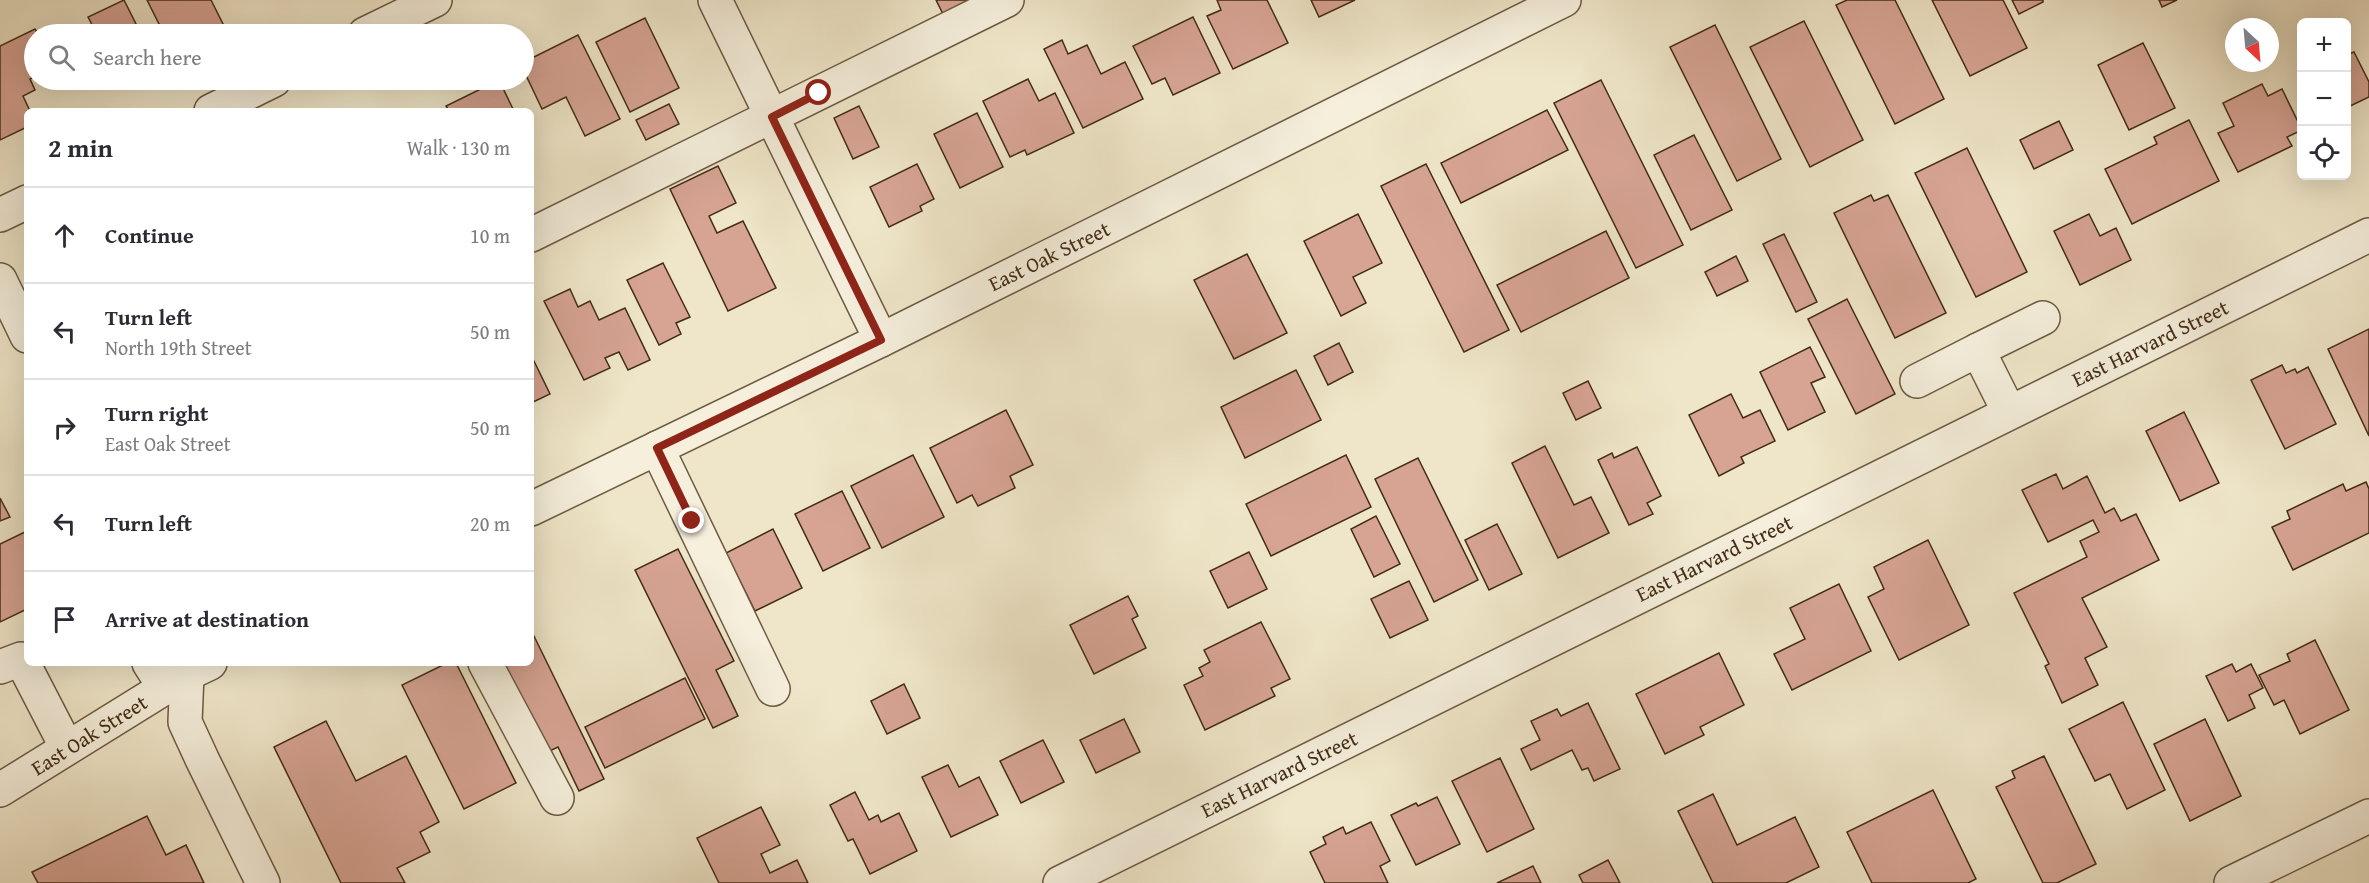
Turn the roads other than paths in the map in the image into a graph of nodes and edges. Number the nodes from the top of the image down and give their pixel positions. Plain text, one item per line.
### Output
1 (435, 0) edge
2 (716, 0) edge
3 (1008, 0) edge
4 (1564, 0) edge
5 (386, 24) edge
6 (254, 90) edge
7 (217, 108) edge
8 (772, 117) junction
9 (24, 203) edge
10 (0, 215) edge
11 (534, 234) edge
12 (2369, 235) edge
13 (0, 280) edge
14 (2043, 318) dead end
15 (24, 330) edge
16 (881, 340) junction
17 (1978, 350) junction
18 (1917, 381) dead end
19 (2009, 412) junction
20 (657, 448) junction
21 (534, 507) edge
22 (16, 661) edge
23 (487, 666) edge
24 (178, 670) edge
25 (773, 689) dead end
26 (67, 748) junction
27 (0, 790) edge
28 (557, 798) dead end
29 (2369, 816) edge
30 (263, 883) edge
31 (1060, 883) edge
32 (2231, 883) edge

1 - 5 street
2 - 8 street
3 - 8 street
4 - 16 street, East Oak Street
6 - 7 street
8 - 11 street
8 - 16 street
9 - 10 street
12 - 19 street, East Harvard Street
13 - 15 street
14 - 17 street
16 - 20 street, East Oak Street
17 - 18 street
17 - 19 street
19 - 31 street, East Harvard Street
20 - 21 street, East Oak Street
20 - 25 street
22 - 26 street
23 - 28 street
24 - 26 street, East Oak Street
24 - 30 street
26 - 27 street, East Oak Street
29 - 32 street

